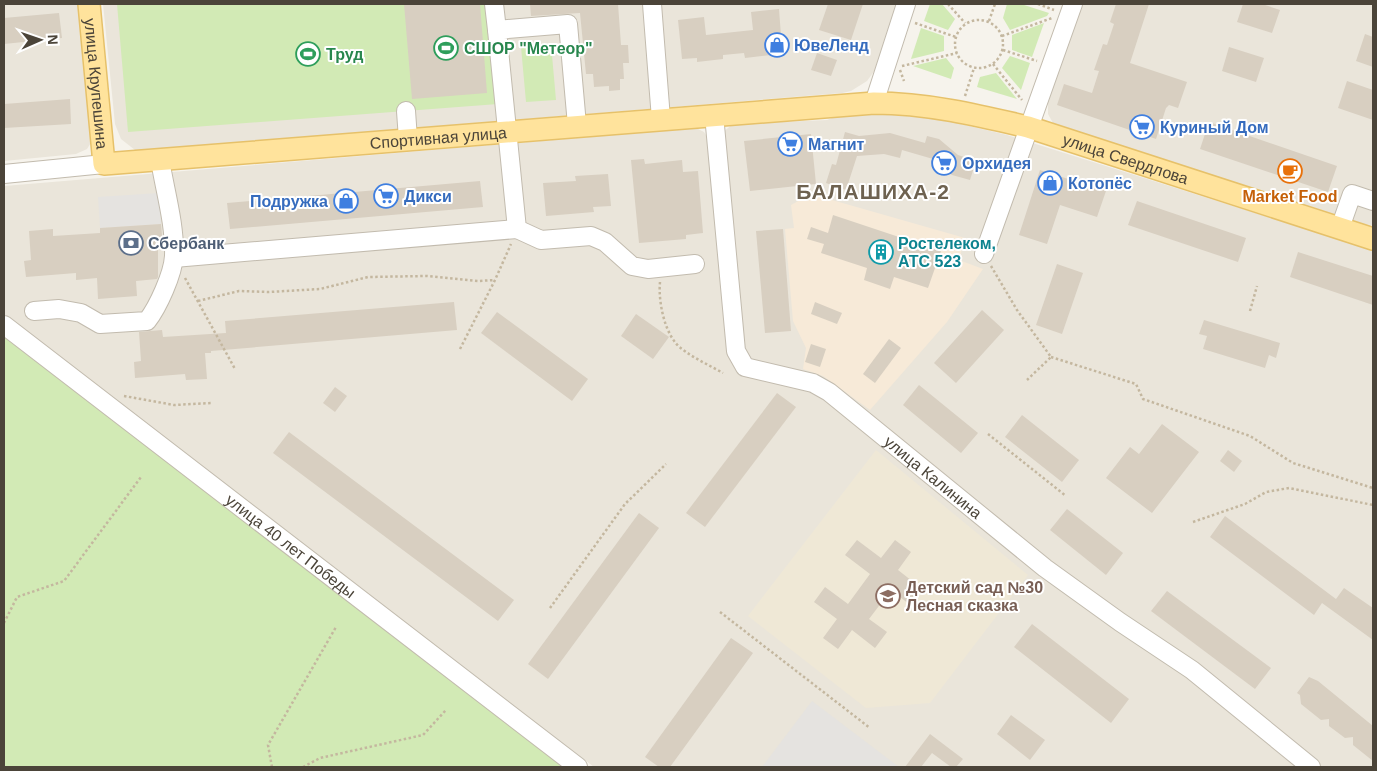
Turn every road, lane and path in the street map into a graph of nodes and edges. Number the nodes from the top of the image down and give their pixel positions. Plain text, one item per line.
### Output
1 (89, 4) edge
2 (494, 4) edge
3 (652, 4) edge
4 (906, 4) edge
5 (948, 4) edge
6 (994, 4) edge
7 (1073, 4) edge
8 (1052, 18) dead end
9 (912, 22) dead end
10 (989, 22) junction
11 (965, 24) junction
12 (497, 30) junction
13 (1002, 36) junction
14 (956, 37) junction
15 (1003, 50) junction
16 (956, 52) junction
17 (1037, 61) dead end
18 (993, 64) junction
19 (899, 67) dead end
20 (974, 68) junction
21 (965, 96) dead end
22 (1023, 101) dead end
23 (874, 103) junction
24 (406, 111) dead end
25 (714, 114) junction
26 (661, 119) junction
27 (577, 125) junction
28 (1028, 127) junction
29 (507, 131) junction
30 (408, 139) junction
31 (160, 160) junction
32 (104, 164) junction
33 (4, 174) edge
34 (1373, 201) edge
35 (1340, 228) junction
36 (517, 229) junction
37 (1373, 240) edge
38 (984, 254) joint
39 (174, 258) junction
40 (695, 264) dead end
41 (662, 268) junction
42 (495, 280) junction
43 (1257, 286) dead end
44 (198, 301) junction
45 (34, 311) dead end
46 (1250, 311) dead end
47 (4, 325) edge
48 (460, 349) dead end
49 (1051, 357) junction
50 (235, 369) dead end
51 (723, 373) dead end
52 (1027, 380) dead end
53 (124, 396) dead end
54 (211, 403) dead end
55 (988, 434) dead end
56 (666, 464) dead end
57 (141, 477) dead end
58 (1373, 488) edge
59 (1066, 496) dead end
60 (1373, 505) edge
61 (1193, 522) dead end
62 (550, 608) dead end
63 (720, 612) dead end
64 (4, 622) edge
65 (336, 626) dead end
66 (446, 710) dead end
67 (870, 728) dead end
68 (272, 767) edge
69 (303, 767) edge
70 (578, 767) edge
71 (1311, 767) edge

1 - 32 main road, улица Крупешина
2 - 12 street
3 - 26 street
4 - 23 street
5 - 11 path
6 - 10 path
7 - 28 street
8 - 13 path
9 - 14 path
10 - 11 path
10 - 13 path
11 - 14 path
12 - 27 street
12 - 29 street
13 - 15 path
14 - 16 path
15 - 17 path
15 - 18 path
16 - 19 path
16 - 20 path
18 - 20 path
18 - 22 path
20 - 21 path
23 - 25 main road, Спортивная улица
23 - 28 main road, улица Свердлова
24 - 30 street
25 - 26 main road, Спортивная улица
25 - 71 street, улица Калинина
26 - 27 main road, Спортивная улица
27 - 29 main road, Спортивная улица
28 - 35 main road, улица Свердлова
28 - 38 street
29 - 30 main road, Спортивная улица
29 - 36 street
30 - 31 main road, Спортивная улица
31 - 32 main road, Спортивная улица
31 - 39 street
32 - 33 street, Спортивная улица
34 - 35 street
35 - 37 main road, улица Свердлова
36 - 39 street
36 - 41 street
36 - 42 path
38 - 49 path
39 - 44 path
39 - 45 street
40 - 41 street
41 - 51 path
42 - 44 path
42 - 48 path
43 - 46 path
44 - 50 path
47 - 70 street, улица 40 лет Победы
49 - 52 path
49 - 58 path
53 - 54 path
55 - 59 path
56 - 62 path
57 - 64 path
60 - 61 path
63 - 67 path
65 - 68 path
66 - 69 path

